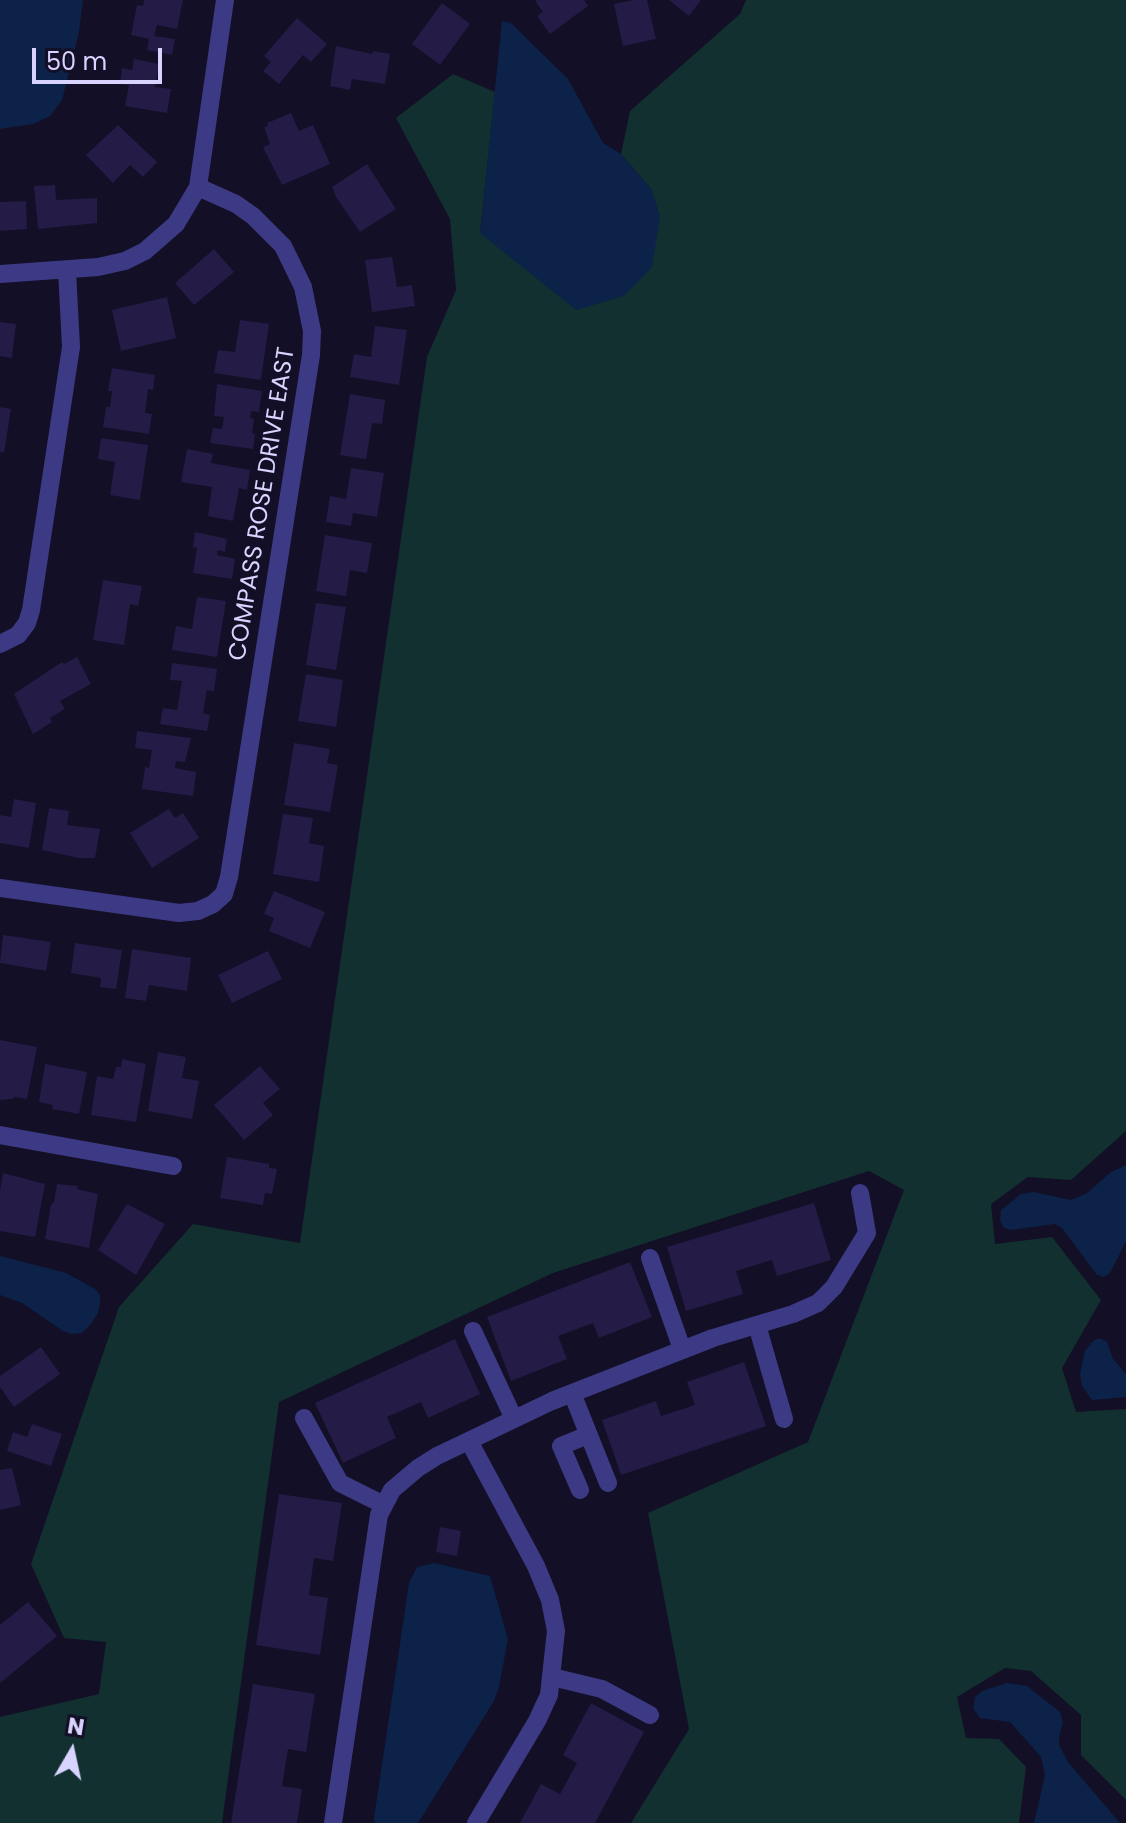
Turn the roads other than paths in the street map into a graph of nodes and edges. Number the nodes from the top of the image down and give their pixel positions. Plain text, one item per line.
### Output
1 (225, 0) edge
2 (198, 187) junction
3 (67, 270) junction
4 (0, 274) edge
5 (0, 644) edge
6 (0, 888) edge
7 (0, 1135) edge
8 (173, 1166) dead end
9 (860, 1193) dead end
10 (650, 1258) dead end
11 (757, 1325) junction
12 (473, 1331) dead end
13 (682, 1349) junction
14 (572, 1393) junction
15 (304, 1418) dead end
16 (514, 1419) junction
17 (784, 1419) dead end
18 (588, 1435) junction
19 (469, 1441) junction
20 (608, 1483) dead end
21 (580, 1490) dead end
22 (384, 1505) junction
23 (552, 1677) junction
24 (650, 1715) dead end
25 (333, 1823) edge
26 (476, 1823) edge

1 - 2 street
2 - 3 street
2 - 6 street, COMPASS ROSE DRIVE EAST
3 - 4 street
3 - 5 street
7 - 8 street
9 - 11 street
10 - 13 street
11 - 13 street
11 - 17 street
12 - 16 street
13 - 14 street
14 - 16 street
14 - 18 street
15 - 22 street
16 - 19 street
18 - 20 street
18 - 21 street
19 - 22 street
19 - 23 street
22 - 25 street
23 - 24 street
23 - 26 street

